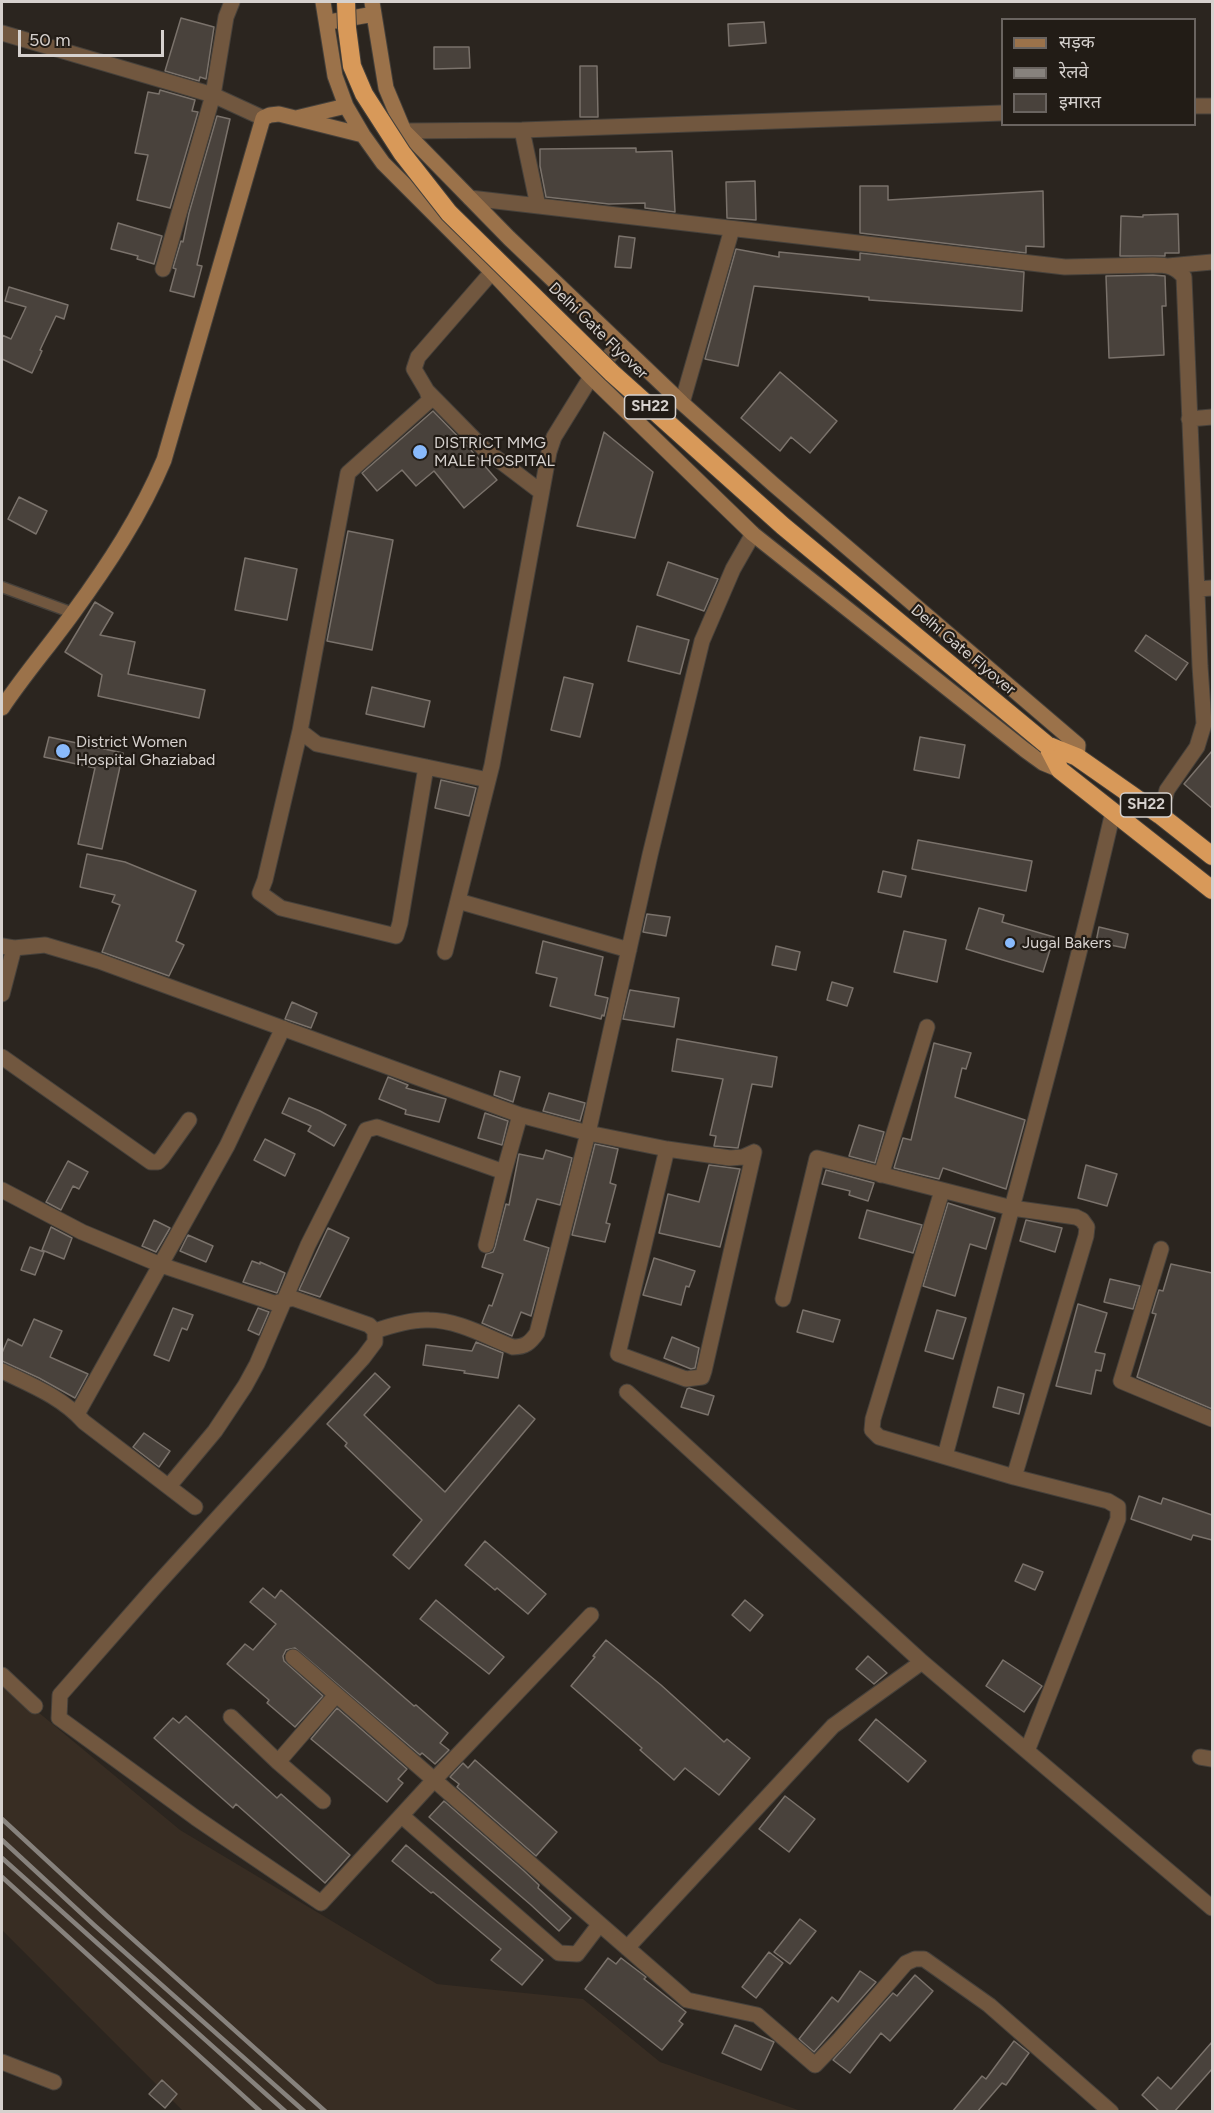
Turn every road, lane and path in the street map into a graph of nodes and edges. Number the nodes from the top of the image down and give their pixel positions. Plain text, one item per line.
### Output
1 (232, 2) edge
2 (323, 2) edge
3 (346, 2) edge
4 (373, 8) edge
5 (326, 23) junction
6 (2, 33) edge
7 (213, 95) junction
8 (346, 106) junction
9 (1196, 106) edge
10 (1212, 106) edge
11 (1001, 113) edge
12 (263, 118) junction
13 (293, 118) junction
14 (522, 130) junction
15 (404, 131) junction
16 (363, 135) junction
17 (470, 198) junction
18 (538, 206) junction
19 (732, 229) junction
20 (1212, 262) edge
21 (1168, 266) junction
22 (163, 269) dead end
23 (492, 272) junction
24 (620, 344) junction
25 (591, 377) junction
26 (427, 391) junction
27 (682, 403) junction
28 (1212, 417) edge
29 (1190, 418) junction
30 (541, 492) junction
31 (753, 534) junction
32 (2, 587) edge
33 (1212, 588) edge
34 (1197, 589) junction
35 (73, 613) junction
36 (2, 708) edge
37 (300, 731) junction
38 (1207, 734) edge
39 (1047, 744) junction
40 (1077, 757) junction
41 (426, 767) junction
42 (1060, 770) junction
43 (488, 780) junction
44 (1113, 812) junction
45 (1160, 815) junction
46 (1212, 856) edge
47 (1212, 890) edge
48 (458, 901) junction
49 (8, 947) edge
50 (630, 950) junction
51 (445, 952) dead end
52 (2, 994) edge
53 (927, 1027) dead end
54 (283, 1028) junction
55 (2, 1058) edge
56 (520, 1115) junction
57 (189, 1120) dead end
58 (588, 1133) junction
59 (667, 1149) junction
60 (504, 1172) junction
61 (881, 1174) junction
62 (2, 1190) edge
63 (942, 1191) junction
64 (1012, 1208) junction
65 (486, 1245) dead end
66 (1161, 1249) dead end
67 (161, 1265) junction
68 (783, 1299) dead end
69 (284, 1300) junction
70 (375, 1331) junction
71 (2, 1371) edge
72 (627, 1392) dead end
73 (77, 1414) junction
74 (1212, 1419) edge
75 (945, 1456) junction
76 (1014, 1477) junction
77 (169, 1486) junction
78 (195, 1507) dead end
79 (591, 1615) dead end
80 (293, 1657) dead end
81 (922, 1662) junction
82 (2, 1675) edge
83 (336, 1695) junction
84 (35, 1706) dead end
85 (231, 1717) dead end
86 (1027, 1751) junction
87 (278, 1762) junction
88 (433, 1781) junction
89 (324, 1801) dead end
90 (402, 1816) junction
91 (1212, 1908) edge
92 (599, 1925) junction
93 (627, 1948) junction
94 (2, 2062) edge
95 (54, 2082) dead end
96 (1111, 2112) edge

1 - 7 street
2 - 5 main road
3 - 39 highway, Delhi Gate Flyover / SH22, bridge
4 - 5 main road
4 - 15 main road
5 - 8 main road
6 - 7 street
7 - 12 street
7 - 22 street
8 - 13 main road
8 - 16 main road
9 - 10 street
11 - 14 street
12 - 13 main road
12 - 35 main road
13 - 16 main road
14 - 15 street
14 - 18 street
15 - 17 main road
16 - 23 main road
17 - 18 street
17 - 24 main road
18 - 19 street
19 - 21 street
19 - 27 street
20 - 21 street
21 - 29 street
23 - 25 main road
23 - 26 street
24 - 25 street
24 - 27 main road
25 - 30 street
25 - 31 main road
26 - 30 street
26 - 37 street
27 - 40 main road
28 - 29 street
29 - 34 street
30 - 43 street
31 - 42 main road
31 - 50 street
32 - 35 lane
33 - 34 street
34 - 38 street
35 - 36 main road
37 - 41 street
37 - 41 street
38 - 45 street
39 - 40 highway, Delhi Gate Flyover / SH22
39 - 42 highway, Delhi Gate Flyover
40 - 45 highway, SH22
41 - 43 street
42 - 44 highway
43 - 48 street
44 - 47 highway
44 - 64 street
45 - 46 highway, SH22
48 - 50 street
48 - 51 street
49 - 52 street
49 - 54 street
50 - 58 street
53 - 61 street
54 - 56 street
54 - 67 street
55 - 57 street
56 - 58 street
56 - 60 street
58 - 59 street
58 - 70 street
59 - 59 street
60 - 65 street
60 - 69 street
61 - 63 street
61 - 68 street
62 - 67 street
63 - 64 street
63 - 75 street
64 - 75 street
64 - 76 street
66 - 74 street
67 - 69 street
67 - 73 street
69 - 70 street
69 - 77 street
70 - 90 street
71 - 73 street
72 - 81 street
73 - 77 street
75 - 76 street
76 - 86 street
77 - 78 street
79 - 88 street
80 - 83 street
81 - 86 street
81 - 93 street
82 - 84 street
83 - 87 street
83 - 88 street
85 - 87 street
86 - 91 street
87 - 89 street
88 - 90 street
88 - 92 street
90 - 92 street
92 - 93 street
93 - 96 street
94 - 95 street

